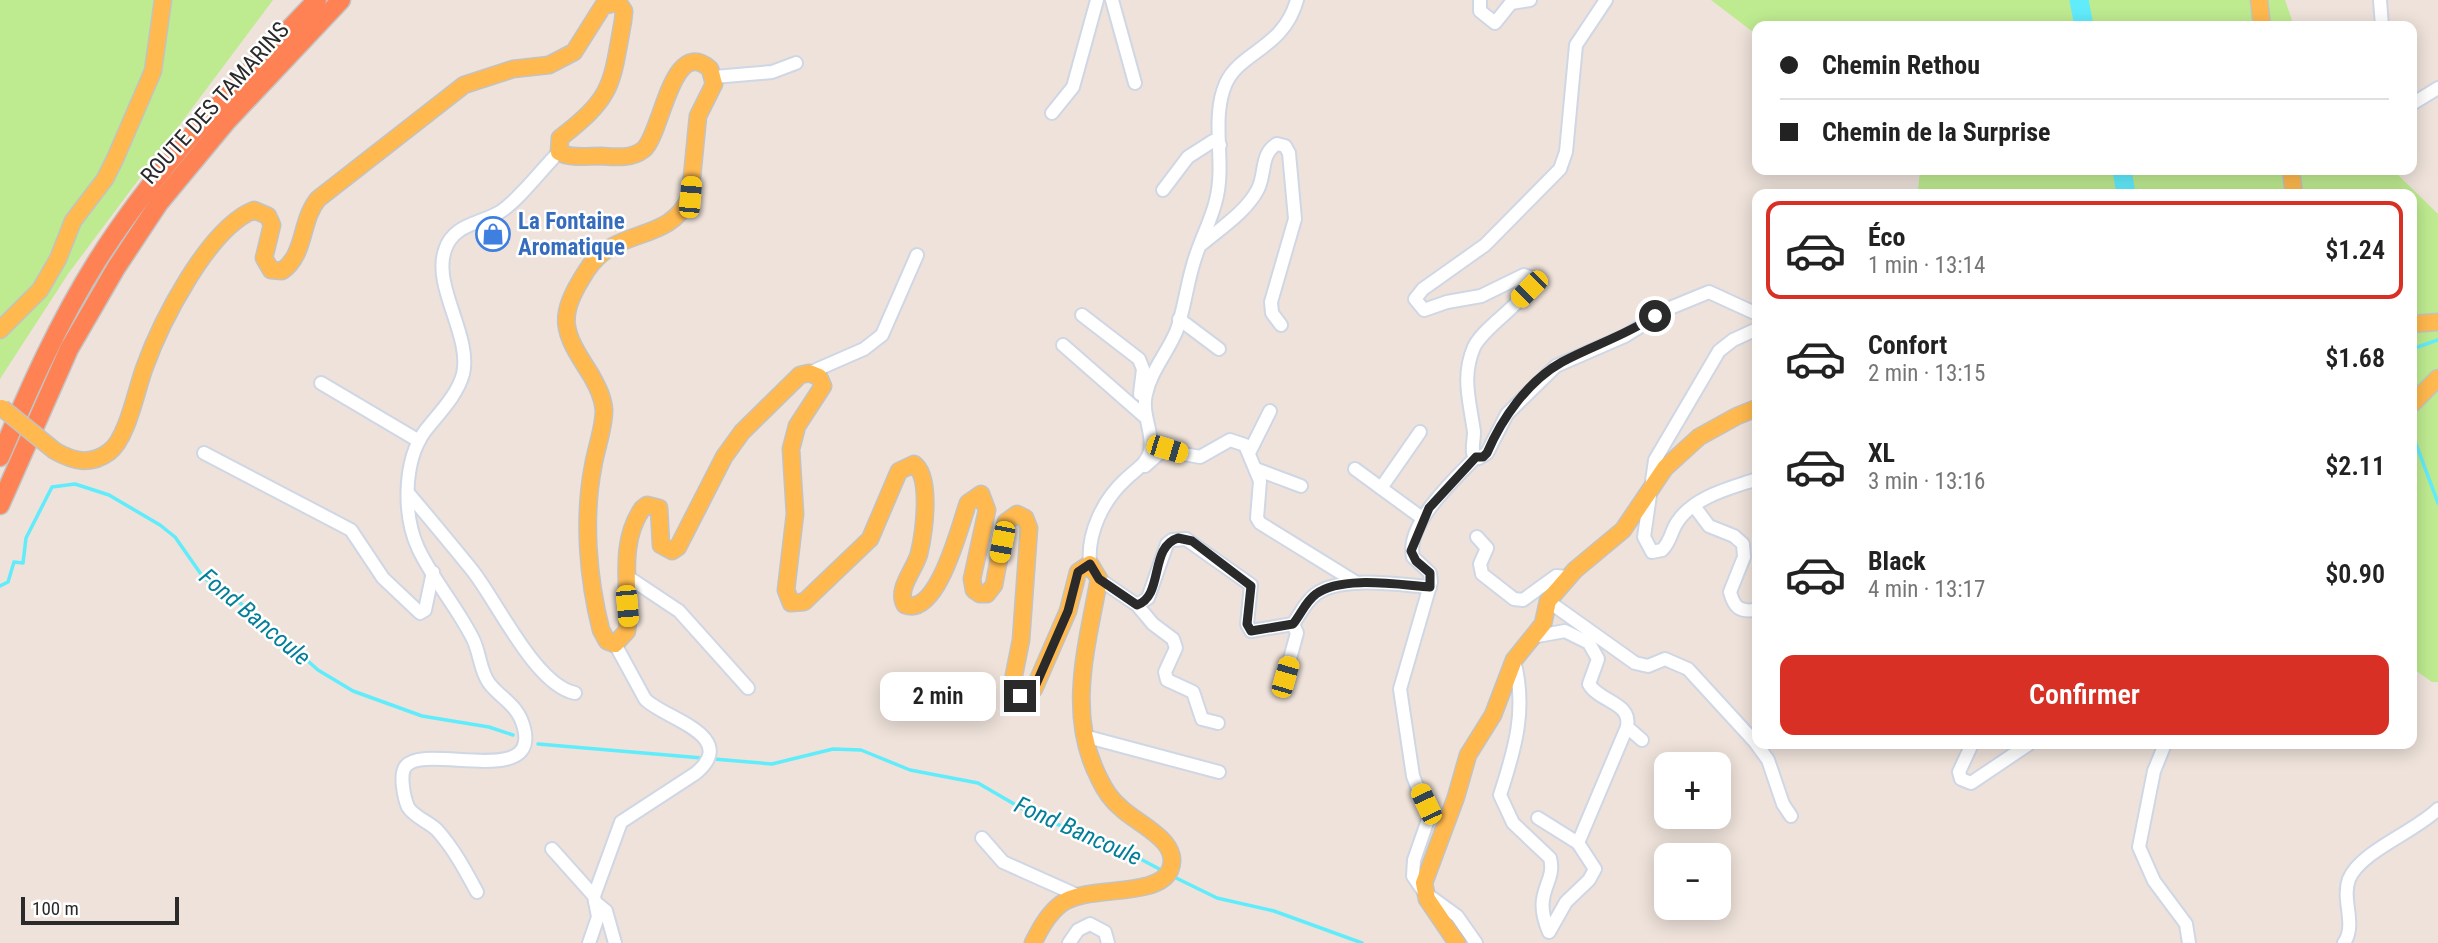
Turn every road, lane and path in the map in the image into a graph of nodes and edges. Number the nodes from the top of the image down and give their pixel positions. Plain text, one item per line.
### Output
1 (163, 0) edge
2 (317, 0) edge
3 (341, 0) edge
4 (1097, 0) edge
5 (1112, 0) edge
6 (1297, 0) edge
7 (1480, 0) edge
8 (1530, 0) edge
9 (1606, 0) edge
10 (2259, 0) edge
11 (2380, 0) edge
12 (2261, 21) edge
13 (2382, 21) edge
14 (796, 63) dead end
15 (714, 77) junction
16 (1135, 83) dead end
17 (2438, 88) edge
18 (2417, 101) edge
19 (1052, 113) dead end
20 (1220, 145) junction
21 (559, 152) junction
22 (1163, 190) dead end
23 (1198, 247) junction
24 (917, 255) dead end
25 (1752, 313) edge
26 (1082, 315) dead end
27 (1180, 319) junction
28 (2438, 322) edge
29 (2417, 324) edge
30 (1281, 325) dead end
31 (0, 330) edge
32 (1752, 332) edge
33 (1063, 345) dead end
34 (1219, 349) dead end
35 (809, 373) junction
36 (2438, 379) edge
37 (320, 383) dead end
38 (2417, 399) edge
39 (1, 407) edge
40 (1752, 410) edge
41 (1270, 411) dead end
42 (1144, 412) junction
43 (1420, 432) dead end
44 (418, 441) junction
45 (1250, 451) junction
46 (204, 453) dead end
47 (0, 457) edge
48 (1476, 457) junction
49 (1256, 469) junction
50 (1355, 469) dead end
51 (1136, 471) junction
52 (1752, 481) edge
53 (1301, 485) dead end
54 (1653, 487) junction
55 (1381, 488) junction
56 (409, 494) junction
57 (0, 505) edge
58 (1694, 506) junction
59 (1423, 518) junction
60 (1477, 537) dead end
61 (1090, 564) junction
62 (433, 572) junction
63 (625, 575) junction
64 (1568, 578) junction
65 (1099, 579) junction
66 (1357, 583) junction
67 (1430, 587) junction
68 (1548, 601) junction
69 (1137, 605) junction
70 (1752, 611) edge
71 (1293, 624) junction
72 (1532, 637) junction
73 (615, 644) junction
74 (1514, 660) junction
75 (1285, 677) dead end
76 (748, 688) dead end
77 (575, 692) dead end
78 (1218, 723) dead end
79 (1627, 727) junction
80 (1084, 736) junction
81 (1642, 740) dead end
82 (1752, 740) edge
83 (1760, 749) edge
84 (1970, 749) edge
85 (2022, 749) edge
86 (2163, 749) edge
87 (1219, 772) dead end
88 (2438, 809) edge
89 (1791, 816) dead end
90 (1538, 818) dead end
91 (982, 838) dead end
92 (1578, 843) junction
93 (552, 849) dead end
94 (477, 892) dead end
95 (1424, 892) junction
96 (1079, 895) junction
97 (594, 899) junction
98 (589, 943) edge
99 (615, 943) edge
100 (1033, 943) edge
101 (1069, 943) edge
102 (1108, 943) edge
103 (1457, 943) edge
104 (1476, 943) edge
105 (2189, 943) edge
106 (2344, 943) edge

1 - 31 main road
2 - 47 highway, ROUTE DES TAMARINS
3 - 57 highway, ROUTE DES TAMARINS
4 - 19 street
5 - 16 street
6 - 20 street
7 - 8 street
9 - 48 street
10 - 12 main road
11 - 13 street
14 - 15 street
15 - 21 main road
15 - 73 main road
17 - 18 street
20 - 22 street
20 - 23 street
21 - 39 main road, bridge
21 - 44 street
23 - 27 street
23 - 30 street
24 - 35 street
25 - 48 street
26 - 42 street
27 - 34 street
27 - 42 street
28 - 29 main road
32 - 54 street
33 - 42 street
35 - 61 main road
35 - 63 main road
36 - 38 main road
37 - 44 street
40 - 54 main road
41 - 45 street
42 - 51 street
43 - 55 street
44 - 56 street
45 - 49 street
45 - 51 street
46 - 62 street
48 - 59 street
49 - 53 street
49 - 66 street
50 - 55 street
51 - 61 street
52 - 58 street
54 - 58 street
54 - 64 main road
55 - 59 street
56 - 62 street
56 - 77 street
58 - 70 street
59 - 67 street
60 - 64 street
61 - 65 main road
62 - 94 street
63 - 73 main road
63 - 76 street
64 - 68 main road
65 - 69 street
65 - 80 main road
66 - 67 street
66 - 71 street
67 - 95 street
68 - 72 main road
68 - 82 street
69 - 71 street
69 - 78 street
71 - 75 street
72 - 74 main road
72 - 79 street
73 - 97 street
74 - 92 street
74 - 95 main road
79 - 81 street
79 - 92 street
80 - 87 street
80 - 96 main road
83 - 89 street
84 - 85 street
86 - 105 street
88 - 106 street
90 - 92 street
91 - 96 street
93 - 97 street
95 - 103 main road
95 - 104 street
96 - 100 main road
97 - 98 street
97 - 99 street
101 - 102 street

